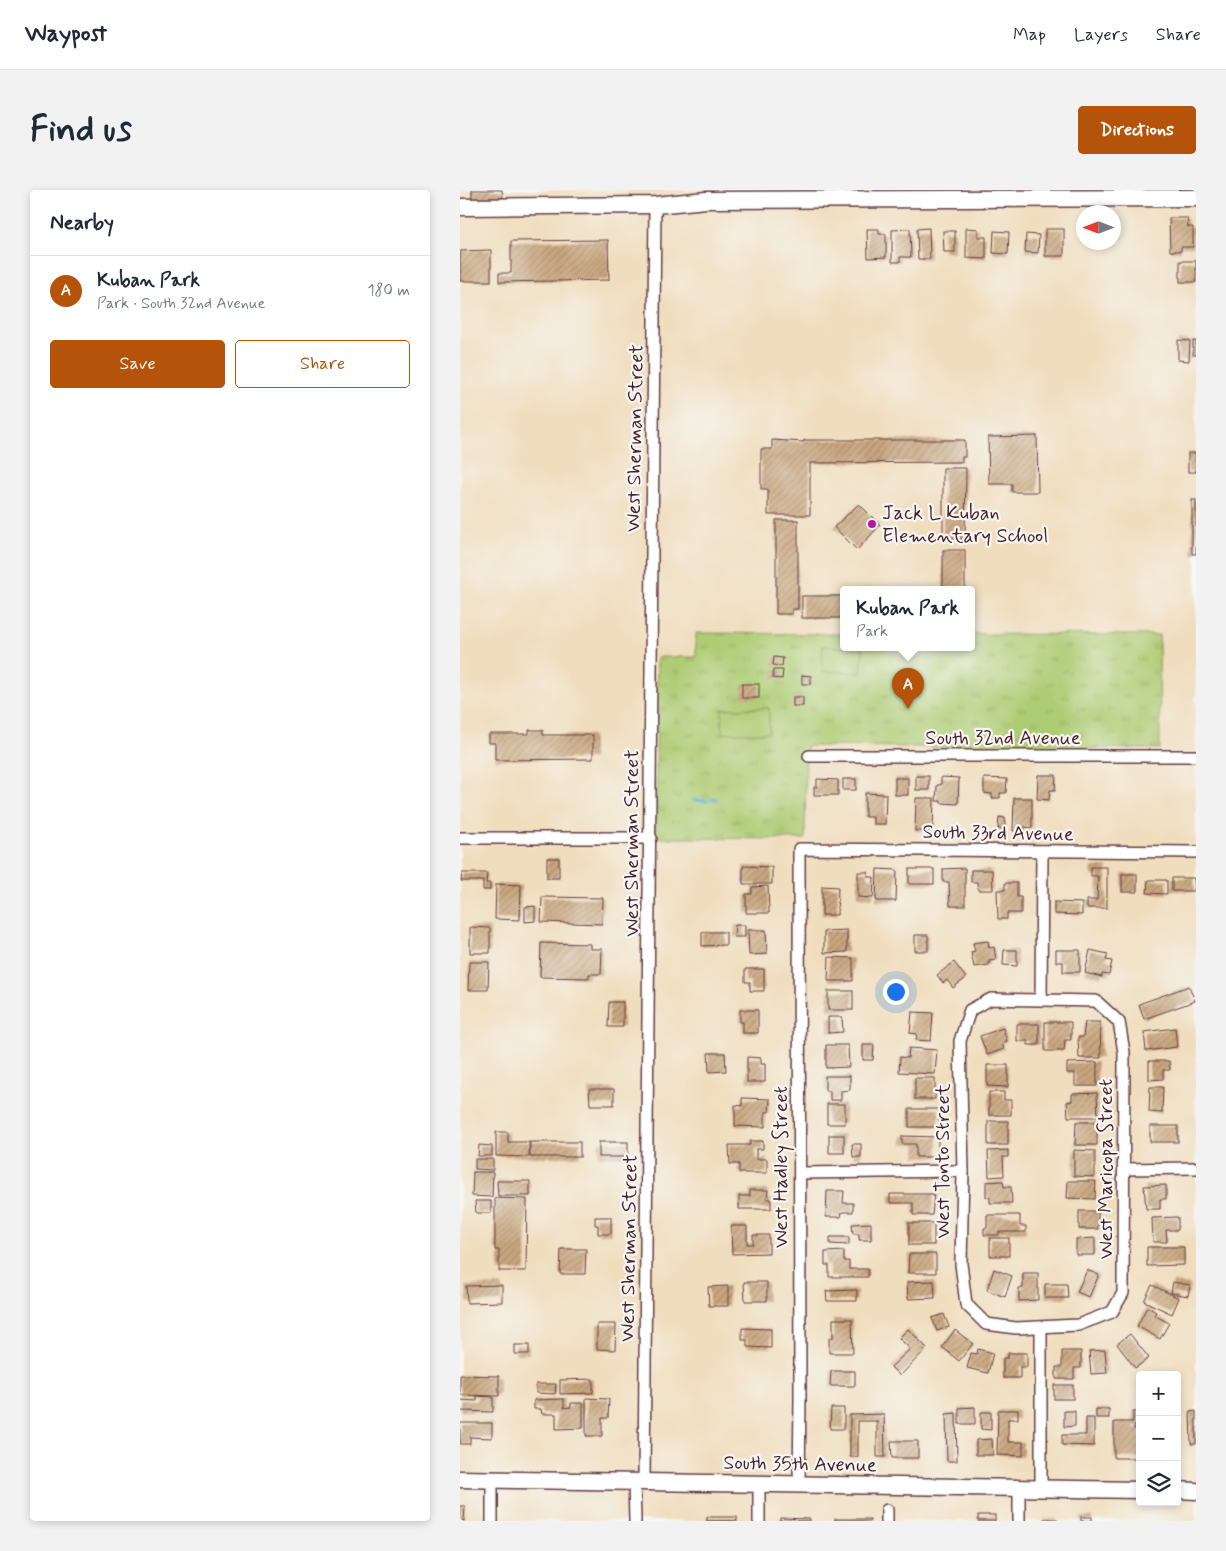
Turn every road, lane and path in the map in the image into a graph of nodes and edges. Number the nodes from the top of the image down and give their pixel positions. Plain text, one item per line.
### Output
1 (706, 195) edge
2 (979, 195) edge
3 (1196, 198) edge
4 (655, 206) junction
5 (460, 207) edge
6 (809, 756) dead end
7 (1196, 756) edge
8 (460, 838) edge
9 (650, 838) junction
10 (799, 849) joint
11 (1042, 852) junction
12 (1196, 852) edge
13 (1041, 1000) junction
14 (1196, 1168) edge
15 (1124, 1169) junction
16 (963, 1172) junction
17 (800, 1173) junction
18 (1040, 1327) junction
19 (460, 1479) edge
20 (492, 1479) junction
21 (639, 1481) junction
22 (759, 1483) junction
23 (799, 1485) junction
24 (1019, 1488) junction
25 (1041, 1488) junction
26 (1136, 1490) edge
27 (1181, 1490) edge
28 (1196, 1491) edge
29 (492, 1521) edge
30 (634, 1521) edge
31 (759, 1521) edge
32 (1019, 1521) edge

1 - 2 street
1 - 4 street
2 - 3 street
4 - 5 street
4 - 9 street, West Sherman Street
6 - 7 street, South 32nd Avenue
8 - 9 street
9 - 21 street, West Sherman Street
10 - 11 street, South 33rd Avenue
10 - 17 street, West Hadley Street
11 - 12 street, South 33rd Avenue
11 - 13 street
13 - 15 street, West Maricopa Street
13 - 16 street, West Tonto Street
14 - 15 street
15 - 18 street, West Maricopa Street
16 - 17 street
16 - 18 street, West Tonto Street
17 - 23 street, West Hadley Street
18 - 25 street
19 - 20 street, South 35th Avenue
20 - 21 street, South 35th Avenue
20 - 29 street
21 - 22 street, South 35th Avenue
21 - 30 street, West Sherman Street
22 - 23 street, South 35th Avenue
22 - 31 street
23 - 24 street, South 35th Avenue
24 - 25 street, South 35th Avenue
24 - 32 street
25 - 26 street, South 35th Avenue
27 - 28 street

